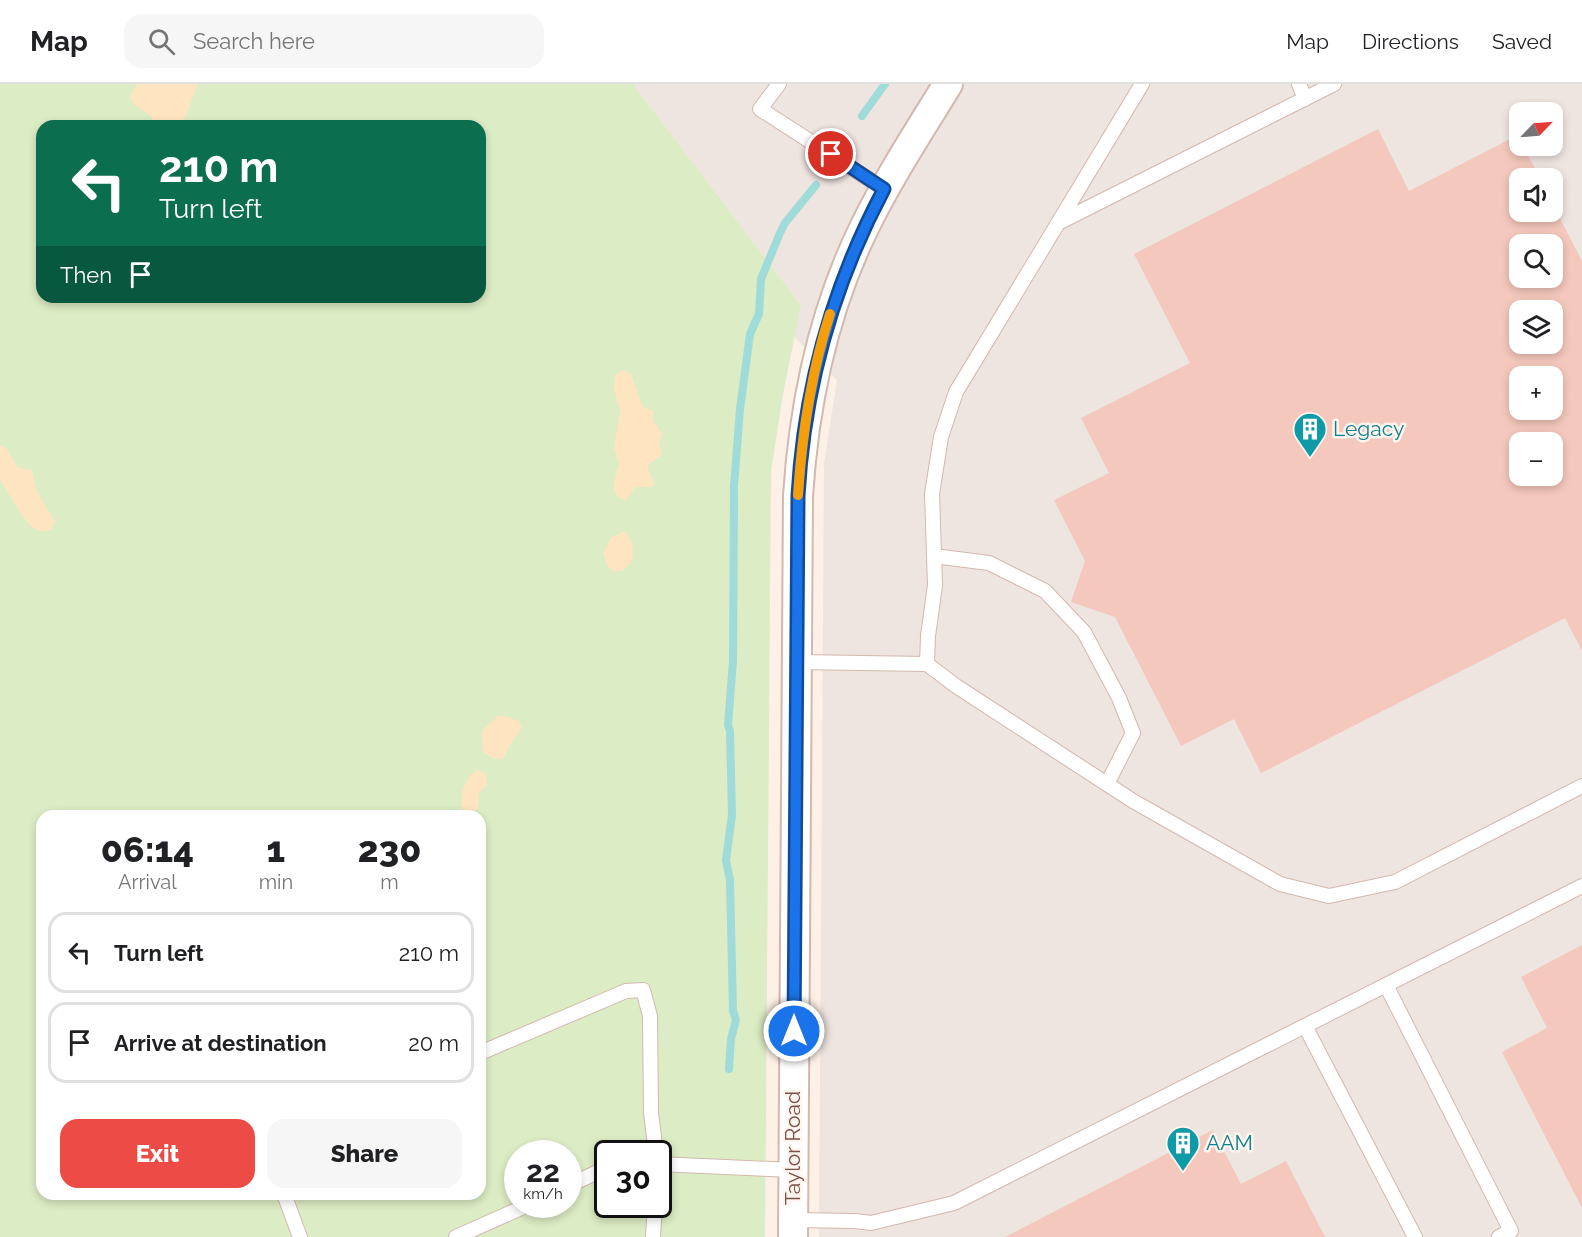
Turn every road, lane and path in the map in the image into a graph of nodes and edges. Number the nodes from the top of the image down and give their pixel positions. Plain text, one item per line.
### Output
1 (779, 84) edge
2 (948, 84) edge
3 (1142, 84) edge
4 (1299, 84) edge
5 (1334, 84) edge
6 (1305, 99) junction
7 (884, 189) junction
8 (1060, 222) junction
9 (934, 556) junction
10 (797, 662) junction
11 (927, 664) junction
12 (1107, 784) junction
13 (1582, 786) edge
14 (1582, 886) edge
15 (1386, 985) junction
16 (1305, 1026) junction
17 (486, 1050) edge
18 (654, 1140) edge
19 (672, 1165) edge
20 (793, 1170) junction
21 (286, 1200) edge
22 (504, 1216) edge
23 (654, 1218) edge
24 (793, 1228) edge
25 (300, 1237) edge
26 (456, 1237) edge
27 (653, 1237) edge
28 (1415, 1237) edge
29 (1499, 1237) edge

1 - 7 lane
2 - 7 street, Taylor Road
3 - 8 lane
4 - 6 lane
5 - 6 lane
6 - 8 lane
7 - 10 street, Taylor Road
8 - 9 lane
9 - 11 lane
9 - 12 lane
10 - 11 lane
10 - 20 street, Taylor Road
11 - 12 lane
12 - 13 lane
14 - 15 lane
15 - 16 lane
15 - 29 lane
16 - 24 lane
16 - 28 lane
17 - 18 lane
19 - 20 lane
20 - 24 street, Taylor Road
21 - 25 lane
22 - 26 lane
23 - 27 lane

